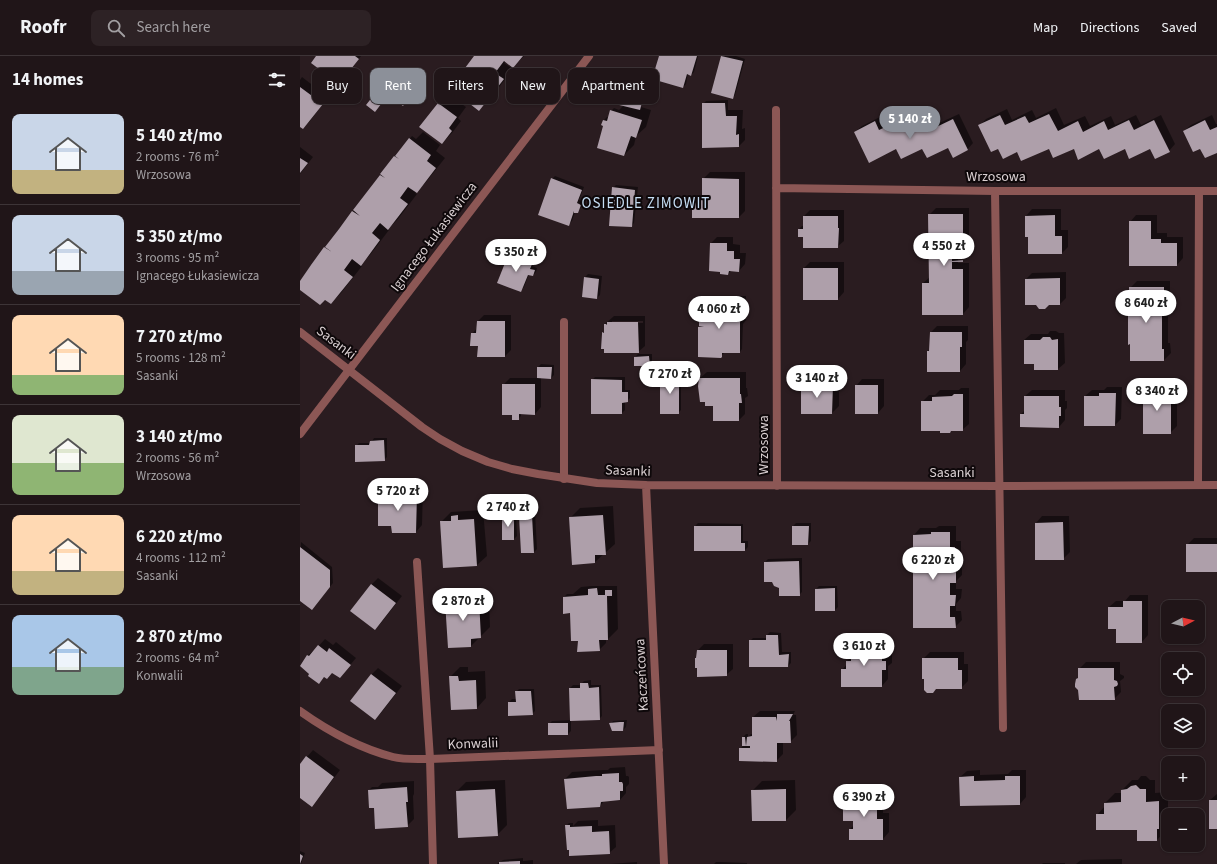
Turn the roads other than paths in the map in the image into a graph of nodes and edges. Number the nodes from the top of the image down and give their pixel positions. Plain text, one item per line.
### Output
1 (589, 56) edge
2 (776, 110) dead end
3 (776, 188) junction
4 (994, 191) junction
5 (1199, 191) junction
6 (1217, 191) edge
7 (564, 322) dead end
8 (300, 332) edge
9 (350, 370) junction
10 (300, 434) edge
11 (564, 479) junction
12 (646, 485) junction
13 (1198, 485) junction
14 (1217, 485) edge
15 (777, 486) junction
16 (999, 486) junction
17 (417, 562) dead end
18 (300, 711) edge
19 (1003, 728) dead end
20 (659, 750) junction
21 (430, 759) junction
22 (433, 864) edge
23 (664, 864) edge

1 - 9 street, Ignacego Łukasiewicza
2 - 3 street, Wrzosowa
3 - 4 street, Wrzosowa
3 - 15 street, Wrzosowa
4 - 5 street, Wrzosowa
4 - 16 street
5 - 6 street, Wrzosowa
5 - 13 street
7 - 11 street
8 - 9 street, Sasanki
9 - 10 street, Ignacego Łukasiewicza
9 - 11 street, Sasanki
11 - 12 street, Sasanki
12 - 15 street, Sasanki
12 - 20 street, Kaczeńcowa
13 - 14 street, Sasanki
13 - 16 street, Sasanki
15 - 16 street, Sasanki
16 - 19 street
17 - 21 street
18 - 21 street, Konwalii
20 - 21 street, Konwalii
20 - 23 street, Kaczeńcowa
21 - 22 street

